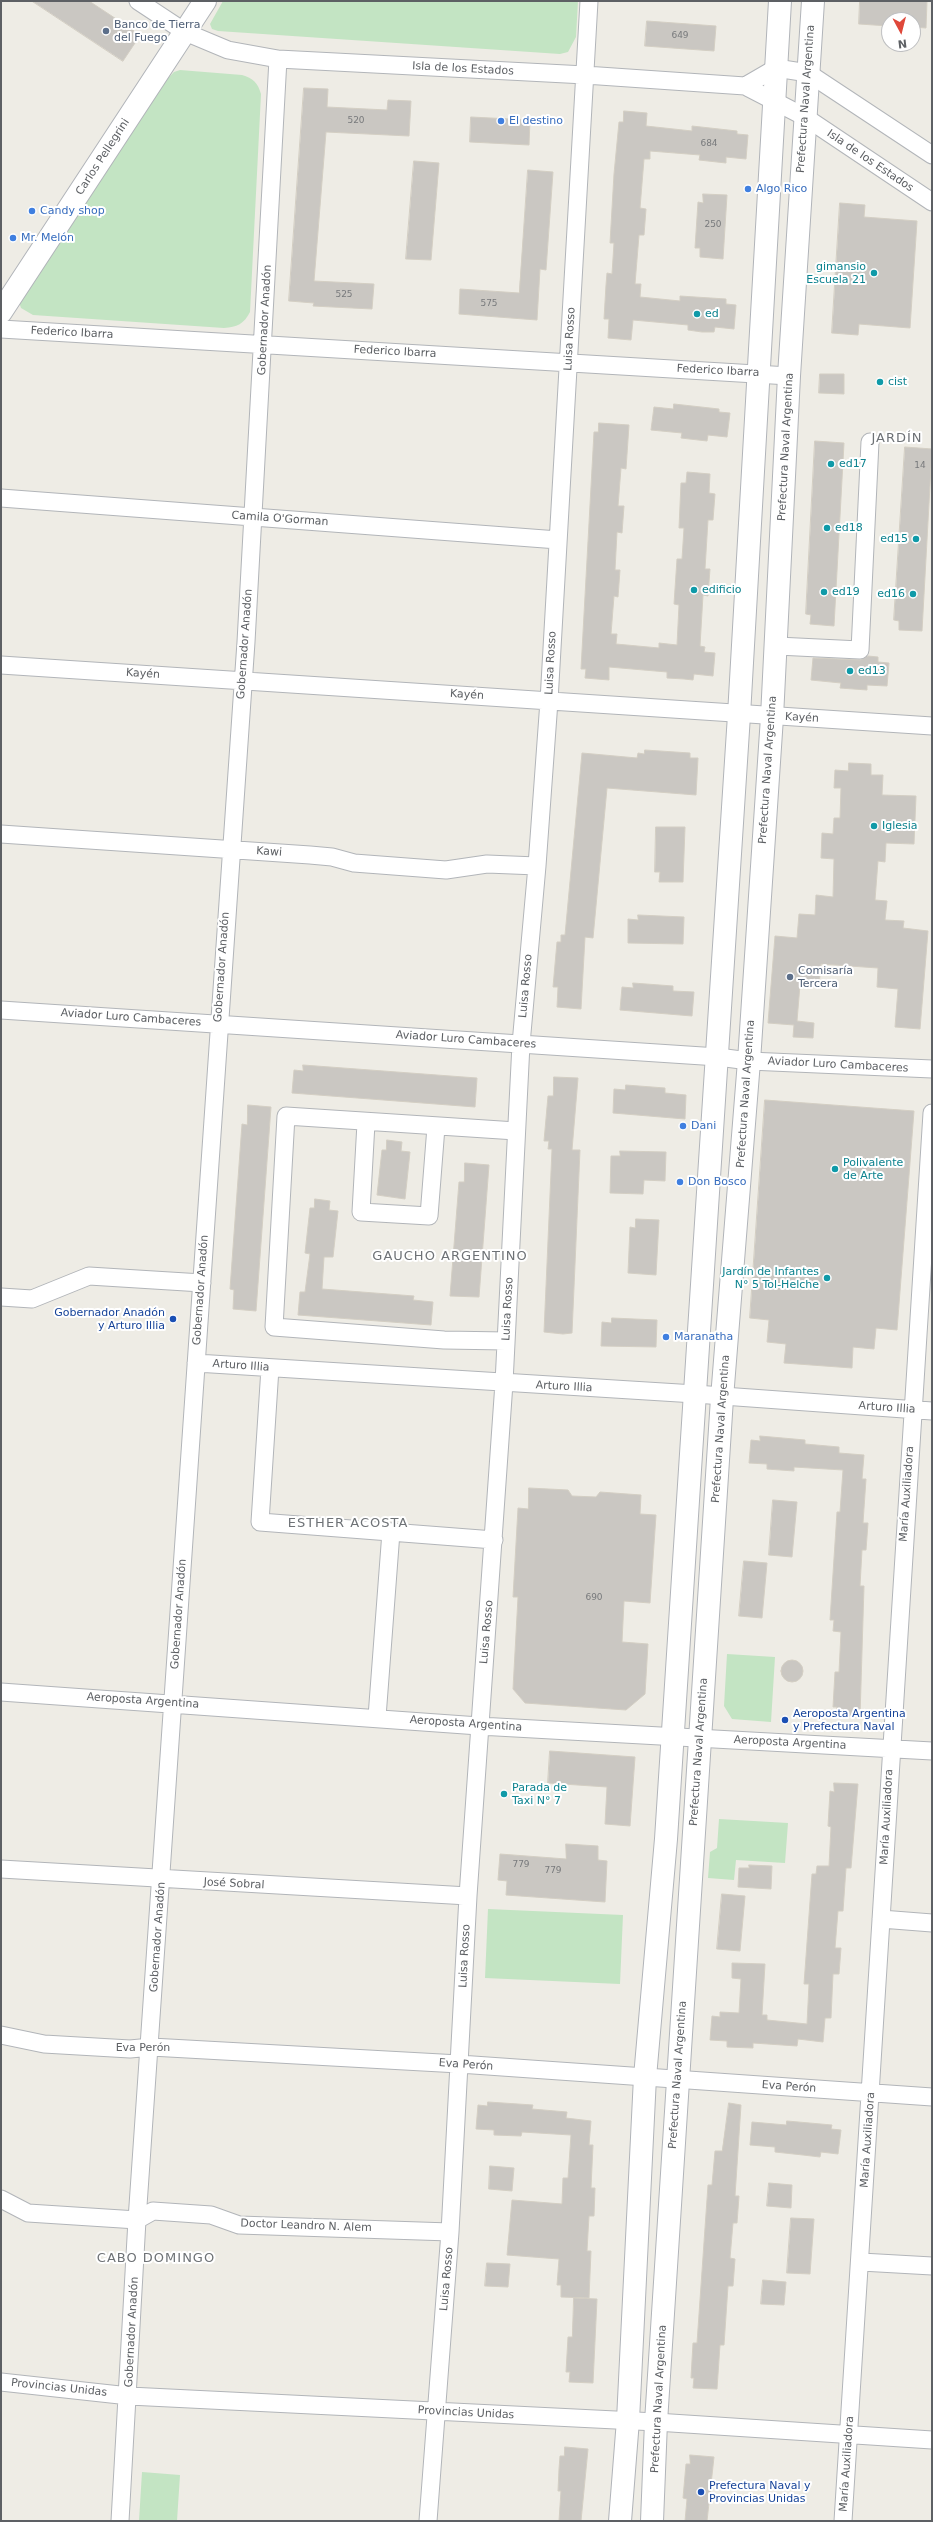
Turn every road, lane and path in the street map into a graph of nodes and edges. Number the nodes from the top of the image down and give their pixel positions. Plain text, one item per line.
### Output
1 (138, 1) edge
2 (205, 1) edge
3 (589, 1) edge
4 (780, 1) edge
5 (813, 1) edge
6 (185, 32) junction
7 (278, 59) junction
8 (776, 68) junction
9 (808, 73) junction
10 (584, 75) junction
11 (745, 86) junction
12 (774, 103) junction
13 (804, 117) junction
14 (932, 155) edge
15 (932, 202) edge
16 (1, 312) edge
17 (1, 329) edge
18 (264, 345) junction
19 (569, 363) junction
20 (758, 373) junction
21 (789, 376) junction
22 (870, 442) dead end
23 (1, 498) edge
24 (253, 517) junction
25 (558, 540) junction
26 (776, 646) junction
27 (1, 665) edge
28 (243, 681) junction
29 (549, 700) junction
30 (740, 715) junction
31 (772, 717) junction
32 (932, 726) edge
33 (1, 834) edge
34 (230, 850) junction
35 (537, 866) junction
36 (1, 1010) edge
37 (218, 1024) junction
38 (521, 1044) junction
39 (718, 1057) junction
40 (749, 1061) junction
41 (932, 1069) edge
42 (932, 1113) edge
43 (366, 1123) junction
44 (436, 1127) junction
45 (516, 1131) junction
46 (202, 1283) junction
47 (1, 1297) edge
48 (506, 1340) junction
49 (196, 1363) junction
50 (270, 1368) junction
51 (504, 1383) junction
52 (695, 1394) junction
53 (722, 1398) junction
54 (913, 1410) junction
55 (932, 1411) edge
56 (391, 1532) junction
57 (494, 1540) junction
58 (1, 1692) edge
59 (174, 1703) junction
60 (377, 1717) junction
61 (479, 1726) junction
62 (672, 1737) junction
63 (700, 1738) junction
64 (891, 1748) junction
65 (932, 1751) edge
66 (1, 1869) edge
67 (162, 1880) junction
68 (468, 1896) junction
69 (881, 1919) junction
70 (932, 1923) edge
71 (1, 2035) edge
72 (151, 2047) junction
73 (459, 2064) junction
74 (645, 2077) junction
75 (678, 2080) junction
76 (872, 2092) junction
77 (932, 2097) edge
78 (1, 2199) edge
79 (137, 2220) junction
80 (450, 2232) junction
81 (861, 2262) junction
82 (932, 2266) edge
83 (1, 2382) edge
84 (129, 2396) junction
85 (436, 2411) junction
86 (628, 2420) junction
87 (656, 2422) junction
88 (848, 2434) junction
89 (932, 2440) edge
90 (120, 2521) edge
91 (428, 2521) edge
92 (620, 2521) edge
93 (652, 2521) edge
94 (843, 2521) edge

1 - 6 street, Isla de los Estados
2 - 6 main road, Carlos Pellegrini
3 - 10 street, Luisa Rosso
4 - 8 main road
5 - 9 main road, Prefectura Naval Argentina
6 - 7 street, Isla de los Estados
6 - 16 main road, Carlos Pellegrini
7 - 10 street, Isla de los Estados
7 - 18 street, Gobernador Anadón
8 - 9 street
8 - 11 street
8 - 12 main road
9 - 13 main road, Prefectura Naval Argentina
9 - 14 street
10 - 11 street, Isla de los Estados
10 - 19 street, Luisa Rosso
11 - 12 street, Isla de los Estados
12 - 13 street, Isla de los Estados
12 - 20 main road
13 - 15 street, Isla de los Estados
13 - 21 main road, Prefectura Naval Argentina
17 - 18 street, Federico Ibarra
18 - 19 street, Federico Ibarra
18 - 24 street, Gobernador Anadón
19 - 20 street, Federico Ibarra
19 - 25 street, Luisa Rosso
20 - 21 street, Federico Ibarra
20 - 30 main road
21 - 26 main road, Prefectura Naval Argentina
22 - 26 street
23 - 24 street, Camila O'Gorman
24 - 25 street, Camila O'Gorman
24 - 28 street, Gobernador Anadón
25 - 29 street, Luisa Rosso
26 - 31 main road, Prefectura Naval Argentina
27 - 28 street, Kayén
28 - 29 street, Kayén
28 - 34 street, Gobernador Anadón
29 - 30 street, Kayén
29 - 35 street, Luisa Rosso
30 - 31 street, Kayén
30 - 39 main road
31 - 32 street, Kayén
31 - 40 main road, Prefectura Naval Argentina
33 - 34 street, Kawi
34 - 35 street, Kawi
34 - 37 street, Gobernador Anadón
35 - 38 street, Luisa Rosso
36 - 37 street, Aviador Luro Cambaceres
37 - 38 street, Aviador Luro Cambaceres
37 - 46 street, Gobernador Anadón
38 - 39 street, Aviador Luro Cambaceres
38 - 45 street, Luisa Rosso
39 - 40 street, Aviador Luro Cambaceres
39 - 52 main road
40 - 41 street, Aviador Luro Cambaceres
40 - 53 main road, Prefectura Naval Argentina
42 - 54 street, María Auxiliadora
43 - 44 street
43 - 44 street
43 - 48 street
44 - 45 street
45 - 48 street, Luisa Rosso
46 - 47 street
46 - 49 street, Gobernador Anadón
48 - 51 street, Luisa Rosso
49 - 50 street, Arturo Illia
49 - 59 street, Gobernador Anadón
50 - 51 street, Arturo Illia
50 - 56 street
51 - 52 street, Arturo Illia
51 - 57 street, Luisa Rosso
52 - 53 street, Arturo Illia
52 - 62 main road
53 - 54 street, Arturo Illia
53 - 63 main road, Prefectura Naval Argentina
54 - 55 street, Arturo Illia
54 - 64 street, María Auxiliadora
56 - 57 street
56 - 60 street
57 - 61 street, Luisa Rosso
58 - 59 street, Aeroposta Argentina
59 - 60 street, Aeroposta Argentina
59 - 67 street, Gobernador Anadón
60 - 61 street, Aeroposta Argentina
61 - 62 street, Aeroposta Argentina
61 - 68 street, Luisa Rosso
62 - 63 street, Aeroposta Argentina
62 - 74 main road
63 - 64 street, Aeroposta Argentina
63 - 75 main road, Prefectura Naval Argentina
64 - 65 street, Aeroposta Argentina
64 - 69 street, María Auxiliadora
66 - 67 street, José Sobral
67 - 68 street, José Sobral
67 - 72 street, Gobernador Anadón
68 - 73 street, Luisa Rosso
69 - 70 street
69 - 76 street, María Auxiliadora
71 - 72 street, Eva Perón
72 - 73 street, Eva Perón
72 - 79 street, Gobernador Anadón
73 - 74 street, Eva Perón
73 - 80 street, Luisa Rosso
74 - 75 street, Eva Perón
74 - 86 main road
75 - 76 street, Eva Perón
75 - 87 main road, Prefectura Naval Argentina
76 - 77 street, Eva Perón
76 - 81 street, María Auxiliadora
78 - 79 street
79 - 80 street, Doctor Leandro N. Alem
79 - 84 street, Gobernador Anadón
80 - 85 street, Luisa Rosso
81 - 82 street
81 - 88 street, María Auxiliadora
83 - 84 street, Provincias Unidas
84 - 85 street, Provincias Unidas
84 - 90 street, Gobernador Anadón
85 - 86 street, Provincias Unidas
85 - 91 street, Luisa Rosso
86 - 87 street, Provincias Unidas
86 - 92 main road
87 - 88 street, Provincias Unidas
87 - 93 main road, Prefectura Naval Argentina
88 - 89 street, Provincias Unidas
88 - 94 street, María Auxiliadora

